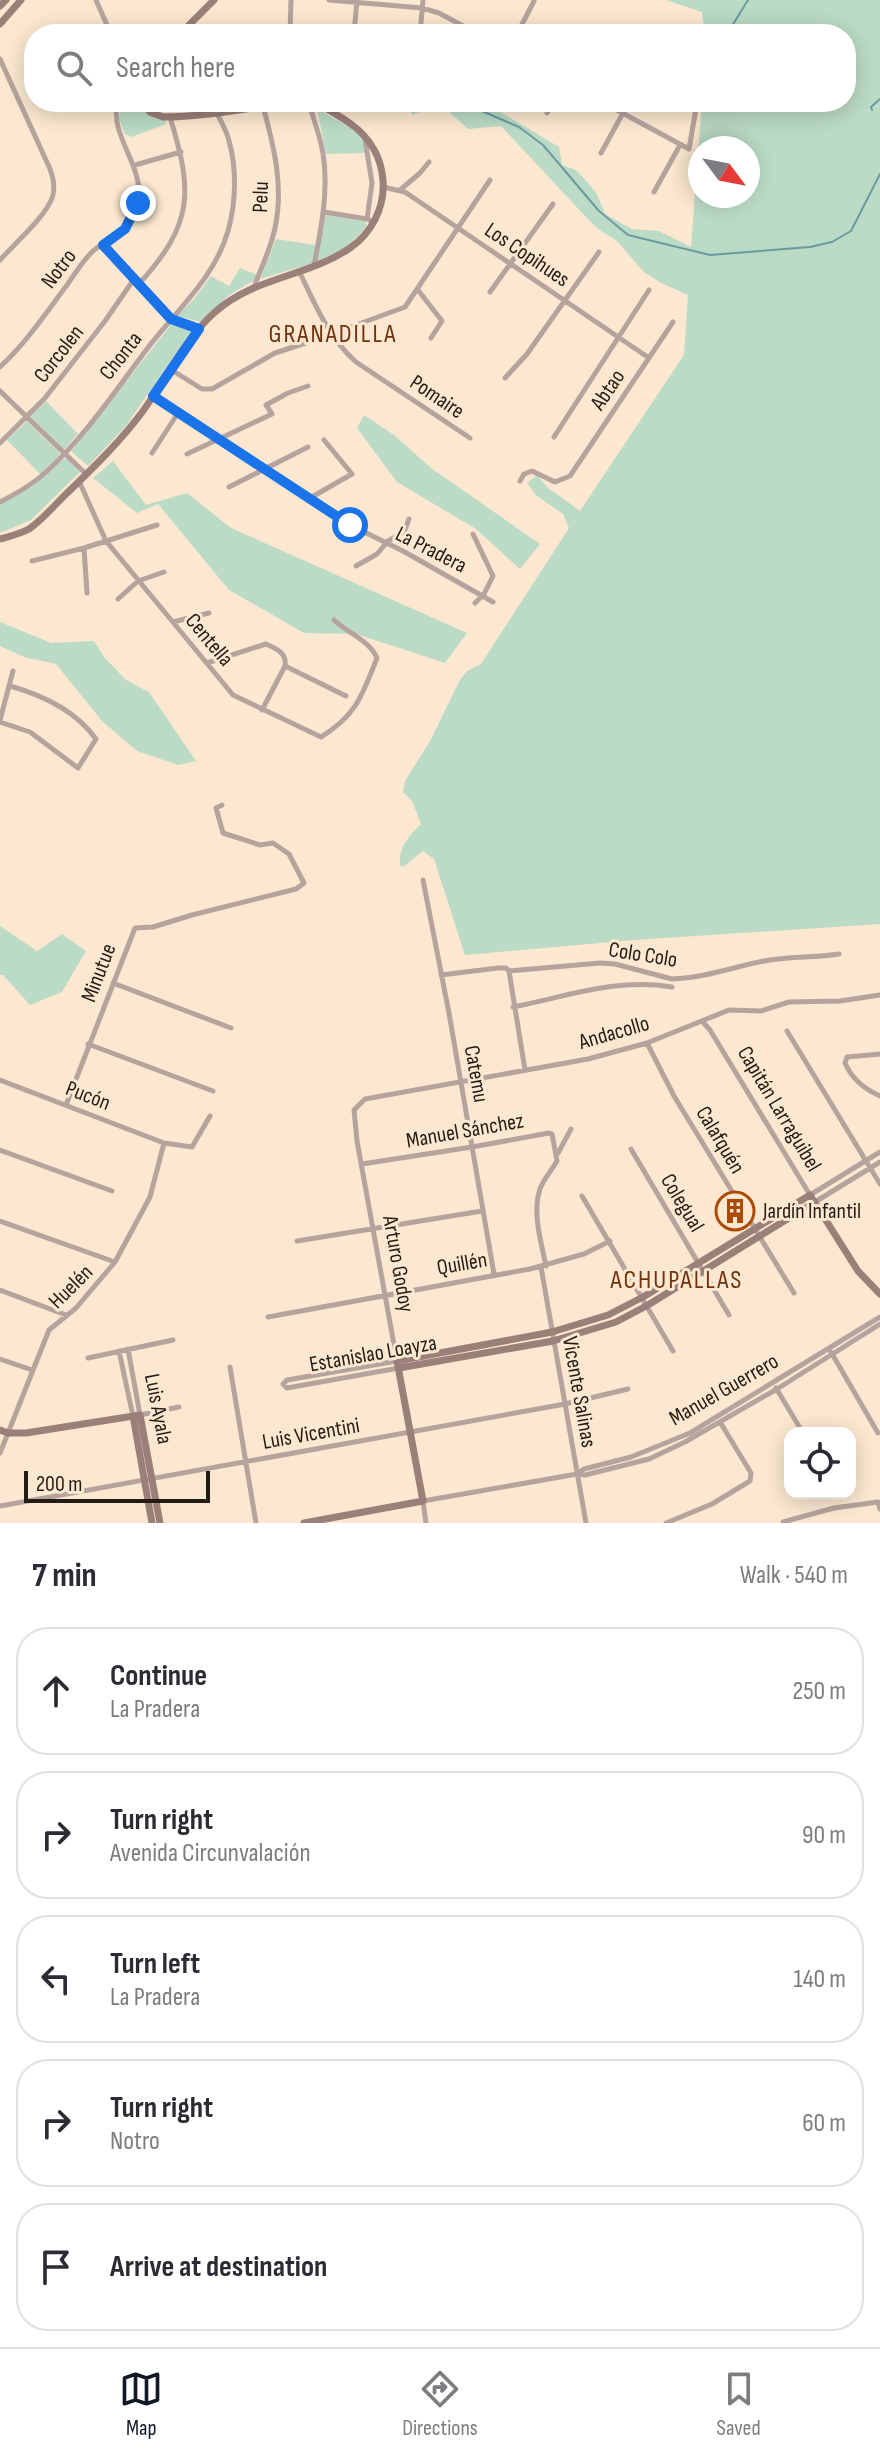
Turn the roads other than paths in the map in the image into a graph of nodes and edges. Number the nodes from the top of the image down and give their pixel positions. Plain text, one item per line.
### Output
1 (6, 0) edge
2 (21, 0) edge
3 (96, 0) edge
4 (214, 0) edge
5 (291, 0) edge
6 (329, 0) edge
7 (423, 0) edge
8 (357, 1) edge
9 (534, 1) edge
10 (0, 6) edge
11 (422, 8) junction
12 (0, 24) edge
13 (107, 24) edge
14 (190, 24) edge
15 (290, 24) edge
16 (355, 24) edge
17 (421, 24) edge
18 (459, 24) edge
19 (522, 24) edge
20 (0, 59) edge
21 (24, 112) edge
22 (24, 112) edge
23 (117, 112) edge
24 (150, 112) edge
25 (217, 112) joint
26 (265, 112) edge
27 (311, 112) edge
28 (331, 112) edge
29 (695, 112) edge
30 (623, 113) joint
31 (170, 117) junction
32 (364, 135) junction
33 (680, 145) junction
34 (181, 152) junction
35 (601, 153) dead end
36 (429, 162) dead end
37 (135, 165) junction
38 (490, 180) dead end
39 (383, 187) junction
40 (400, 190) junction
41 (654, 192) dead end
42 (553, 204) dead end
43 (324, 212) junction
44 (370, 221) junction
45 (458, 228) junction
46 (103, 245) junction
47 (599, 252) dead end
48 (0, 260) edge
49 (511, 263) junction
50 (314, 266) junction
51 (299, 271) junction
52 (137, 281) junction
53 (254, 287) junction
54 (418, 289) junction
55 (649, 290) dead end
56 (490, 292) dead end
57 (565, 301) junction
58 (171, 319) junction
59 (673, 322) dead end
60 (199, 329) junction
61 (330, 335) junction
62 (620, 337) junction
63 (431, 338) dead end
64 (649, 358) junction
65 (0, 367) edge
66 (170, 369) junction
67 (505, 378) dead end
68 (308, 386) dead end
69 (0, 391) edge
70 (153, 396) junction
71 (178, 413) junction
72 (27, 417) junction
73 (554, 437) dead end
74 (470, 438) dead end
75 (219, 440) junction
76 (324, 440) dead end
77 (0, 443) edge
78 (308, 447) dead end
79 (152, 453) dead end
80 (65, 454) junction
81 (187, 454) dead end
82 (264, 469) junction
83 (86, 474) junction
84 (79, 481) junction
85 (520, 481) dead end
86 (229, 487) dead end
87 (310, 498) junction
88 (0, 502) edge
89 (409, 519) dead end
90 (157, 525) dead end
91 (473, 534) dead end
92 (0, 539) edge
93 (106, 541) junction
94 (386, 545) junction
95 (84, 548) junction
96 (32, 561) dead end
97 (356, 566) dead end
98 (164, 572) dead end
99 (138, 581) junction
100 (87, 593) dead end
101 (483, 595) junction
102 (118, 599) dead end
103 (493, 602) dead end
104 (475, 603) dead end
105 (209, 613) dead end
106 (334, 620) dead end
107 (173, 622) junction
108 (206, 663) junction
109 (285, 666) junction
110 (13, 671) dead end
111 (10, 686) junction
112 (346, 696) dead end
113 (262, 710) junction
114 (0, 721) edge
115 (222, 805) dead end
116 (423, 880) dead end
117 (839, 954) dead end
118 (509, 971) junction
119 (441, 975) junction
120 (113, 983) junction
121 (672, 987) dead end
122 (880, 995) edge
123 (513, 1007) junction
124 (702, 1021) junction
125 (231, 1028) dead end
126 (787, 1031) dead end
127 (647, 1043) junction
128 (88, 1044) junction
129 (880, 1054) edge
130 (525, 1070) junction
131 (0, 1080) edge
132 (461, 1084) junction
133 (213, 1091) dead end
134 (880, 1096) edge
135 (66, 1105) junction
136 (356, 1106) joint
137 (210, 1116) dead end
138 (571, 1129) dead end
139 (164, 1143) junction
140 (472, 1147) junction
141 (631, 1149) dead end
142 (0, 1150) edge
143 (880, 1152) edge
144 (557, 1156) junction
145 (866, 1161) junction
146 (880, 1162) edge
147 (362, 1164) junction
148 (870, 1168) junction
149 (880, 1184) edge
150 (112, 1191) dead end
151 (582, 1196) dead end
152 (812, 1198) junction
153 (482, 1211) junction
154 (0, 1221) edge
155 (374, 1229) junction
156 (757, 1233) junction
157 (297, 1241) dead end
158 (610, 1241) junction
159 (115, 1262) junction
160 (543, 1266) junction
161 (702, 1267) junction
162 (494, 1274) junction
163 (0, 1290) edge
164 (794, 1293) dead end
165 (880, 1294) edge
166 (385, 1295) junction
167 (646, 1301) junction
168 (729, 1315) dead end
169 (67, 1316) junction
170 (268, 1317) dead end
171 (880, 1317) edge
172 (880, 1324) edge
173 (552, 1336) junction
174 (173, 1340) dead end
175 (128, 1349) junction
176 (119, 1351) junction
177 (673, 1351) dead end
178 (831, 1351) junction
179 (88, 1358) dead end
180 (0, 1359) edge
181 (398, 1364) junction
182 (230, 1367) dead end
183 (32, 1370) junction
184 (775, 1386) junction
185 (628, 1389) dead end
186 (565, 1404) junction
187 (179, 1407) dead end
188 (137, 1415) junction
189 (719, 1420) junction
190 (799, 1427) edge
191 (4, 1431) edge
192 (410, 1433) junction
193 (878, 1433) dead end
194 (0, 1453) edge
195 (245, 1463) junction
196 (577, 1474) junction
197 (148, 1480) junction
198 (423, 1501) junction
199 (0, 1506) edge
200 (880, 1509) edge
201 (783, 1522) edge
202 (152, 1523) edge
203 (160, 1523) edge
204 (256, 1523) edge
205 (304, 1523) edge
206 (426, 1523) edge
207 (586, 1523) edge
208 (666, 1523) edge

1 - 10 street
2 - 12 street
3 - 13 street
4 - 14 street
5 - 15 street
6 - 8 street
7 - 11 street
8 - 11 street
8 - 16 street
9 - 19 street
11 - 17 street
11 - 18 street
20 - 22 street
21 - 48 street
23 - 37 street, Notro
24 - 31 street
25 - 31 street
25 - 58 street, Chonta
26 - 53 street, Pelu
27 - 43 street
28 - 32 street
29 - 33 street
30 - 33 street
30 - 35 street
31 - 34 street, Corcolen
32 - 39 street
32 - 44 street
33 - 41 street
34 - 37 street
34 - 52 street, Corcolen
36 - 40 street
37 - 46 street, Notro
38 - 45 street
39 - 40 street, Los Copihues
39 - 44 street
40 - 45 street, Los Copihues
42 - 49 street
43 - 44 street
43 - 50 street
44 - 50 street
45 - 49 street, Los Copihues
45 - 54 street
46 - 52 street
46 - 65 street, Notro
47 - 57 street
49 - 56 street
49 - 57 street, Los Copihues
50 - 51 street
51 - 53 street
51 - 61 street, Pomaire
52 - 58 street
52 - 72 street, Corcolen
53 - 60 street
54 - 61 street
54 - 63 street
55 - 62 street
57 - 62 street, Los Copihues
57 - 67 street
58 - 60 street
58 - 80 street, Chonta
59 - 64 street, Abtao
60 - 66 street
61 - 66 street
61 - 74 street, Pomaire
62 - 64 street, Los Copihues
62 - 73 street
64 - 85 street, Abtao
66 - 70 street
68 - 75 street
69 - 72 street
70 - 71 street, La Pradera
70 - 83 street
71 - 75 street, La Pradera
71 - 79 street
72 - 77 street, Corcolen
72 - 80 street
75 - 81 street
75 - 82 street, La Pradera
76 - 87 street
78 - 82 street
80 - 83 street
80 - 88 street, Chonta
82 - 86 street
82 - 87 street, La Pradera
83 - 84 street
84 - 92 street
84 - 93 street, Centella
87 - 94 street, La Pradera
89 - 94 street
90 - 93 street
91 - 101 street
93 - 95 street
93 - 99 street, Centella
94 - 97 street
94 - 101 street, La Pradera
95 - 96 street
95 - 100 street
98 - 99 street
99 - 102 street
99 - 107 street, Centella
101 - 103 street, La Pradera
101 - 104 street
105 - 107 street
106 - 113 street, Centella
107 - 108 street, Centella
108 - 109 street
108 - 113 street, Centella
109 - 112 street
109 - 113 street
110 - 111 street
111 - 114 street
111 - 114 street
115 - 120 street, Minutue
116 - 119 street, Catemu
117 - 118 street, Colo Colo
118 - 119 street, Colo Colo
118 - 123 street
119 - 132 street, Catemu
120 - 125 street
120 - 128 street, Minutue
121 - 123 street, Colo Colo
122 - 124 street, Andacollo
123 - 130 street
124 - 127 street, Andacollo
124 - 152 street, Capitán Larraguibel
126 - 145 street
127 - 130 street, Andacollo
127 - 156 street, Calafquén
128 - 133 street
128 - 135 street, Minutue
129 - 134 street
130 - 132 street, Andacollo
131 - 135 street, Pucón
132 - 136 street, Andacollo
132 - 140 street, Catemu
135 - 139 street, Pucón
136 - 147 street, Arturo Godoy
137 - 139 street
138 - 144 street
139 - 159 street, Huelén
140 - 144 street, Manuel Sánchez
140 - 147 street, Manuel Sánchez
140 - 153 street, Catemu
141 - 161 street, Colegual
142 - 150 street
143 - 145 street, Estanislao Loayza
144 - 160 street, Vicente Salinas
145 - 148 street
145 - 152 street, Estanislao Loayza
146 - 148 street, Estanislao Loayza
147 - 155 street, Arturo Godoy
148 - 149 street
148 - 152 street, Estanislao Loayza
151 - 158 street
152 - 156 street, Estanislao Loayza
152 - 165 street, Capitán Larraguibel
153 - 155 street
153 - 162 street, Catemu
154 - 159 street
155 - 157 street
155 - 166 street, Arturo Godoy
156 - 161 street, Estanislao Loayza
156 - 164 street, Calafquén
158 - 160 street, Quillén
158 - 167 street
159 - 169 street, Huelén
160 - 162 street, Quillén
160 - 173 street, Vicente Salinas
161 - 167 street, Estanislao Loayza
161 - 168 street, Colegual
162 - 166 street, Quillén
163 - 169 street
166 - 170 street, Quillén
166 - 181 street, Arturo Godoy
167 - 173 street, Estanislao Loayza
167 - 177 street
169 - 183 street, Huelén
171 - 178 street, Manuel Guerrero
172 - 178 street, Manuel Guerrero
173 - 181 street, Estanislao Loayza
173 - 186 street, Vicente Salinas
174 - 175 street
175 - 176 street
175 - 188 street, Luis Ayala
176 - 179 street
176 - 188 street, Luis Ayala
178 - 184 street, Manuel Guerrero
178 - 193 street
180 - 183 street
181 - 181 street, Estanislao Loayza
181 - 192 street, Arturo Godoy
182 - 195 street
183 - 191 street, Huelén
184 - 189 street, Manuel Guerrero
184 - 190 street
185 - 186 street, Luis Vicentini
186 - 192 street, Luis Vicentini
186 - 196 street, Vicente Salinas
187 - 188 street
188 - 191 street
188 - 197 street, Luis Ayala
189 - 196 street, Manuel Guerrero
189 - 208 street
191 - 194 street, Huelén
192 - 195 street, Luis Vicentini
192 - 198 street, Arturo Godoy
195 - 197 street, Luis Vicentini
195 - 204 street
196 - 198 street, Manuel Guerrero
196 - 207 street, Vicente Salinas
197 - 199 street, Luis Vicentini
197 - 202 street, Luis Ayala
197 - 203 street, Luis Ayala
198 - 205 street, Manuel Guerrero
198 - 206 street, Arturo Godoy
200 - 201 street

